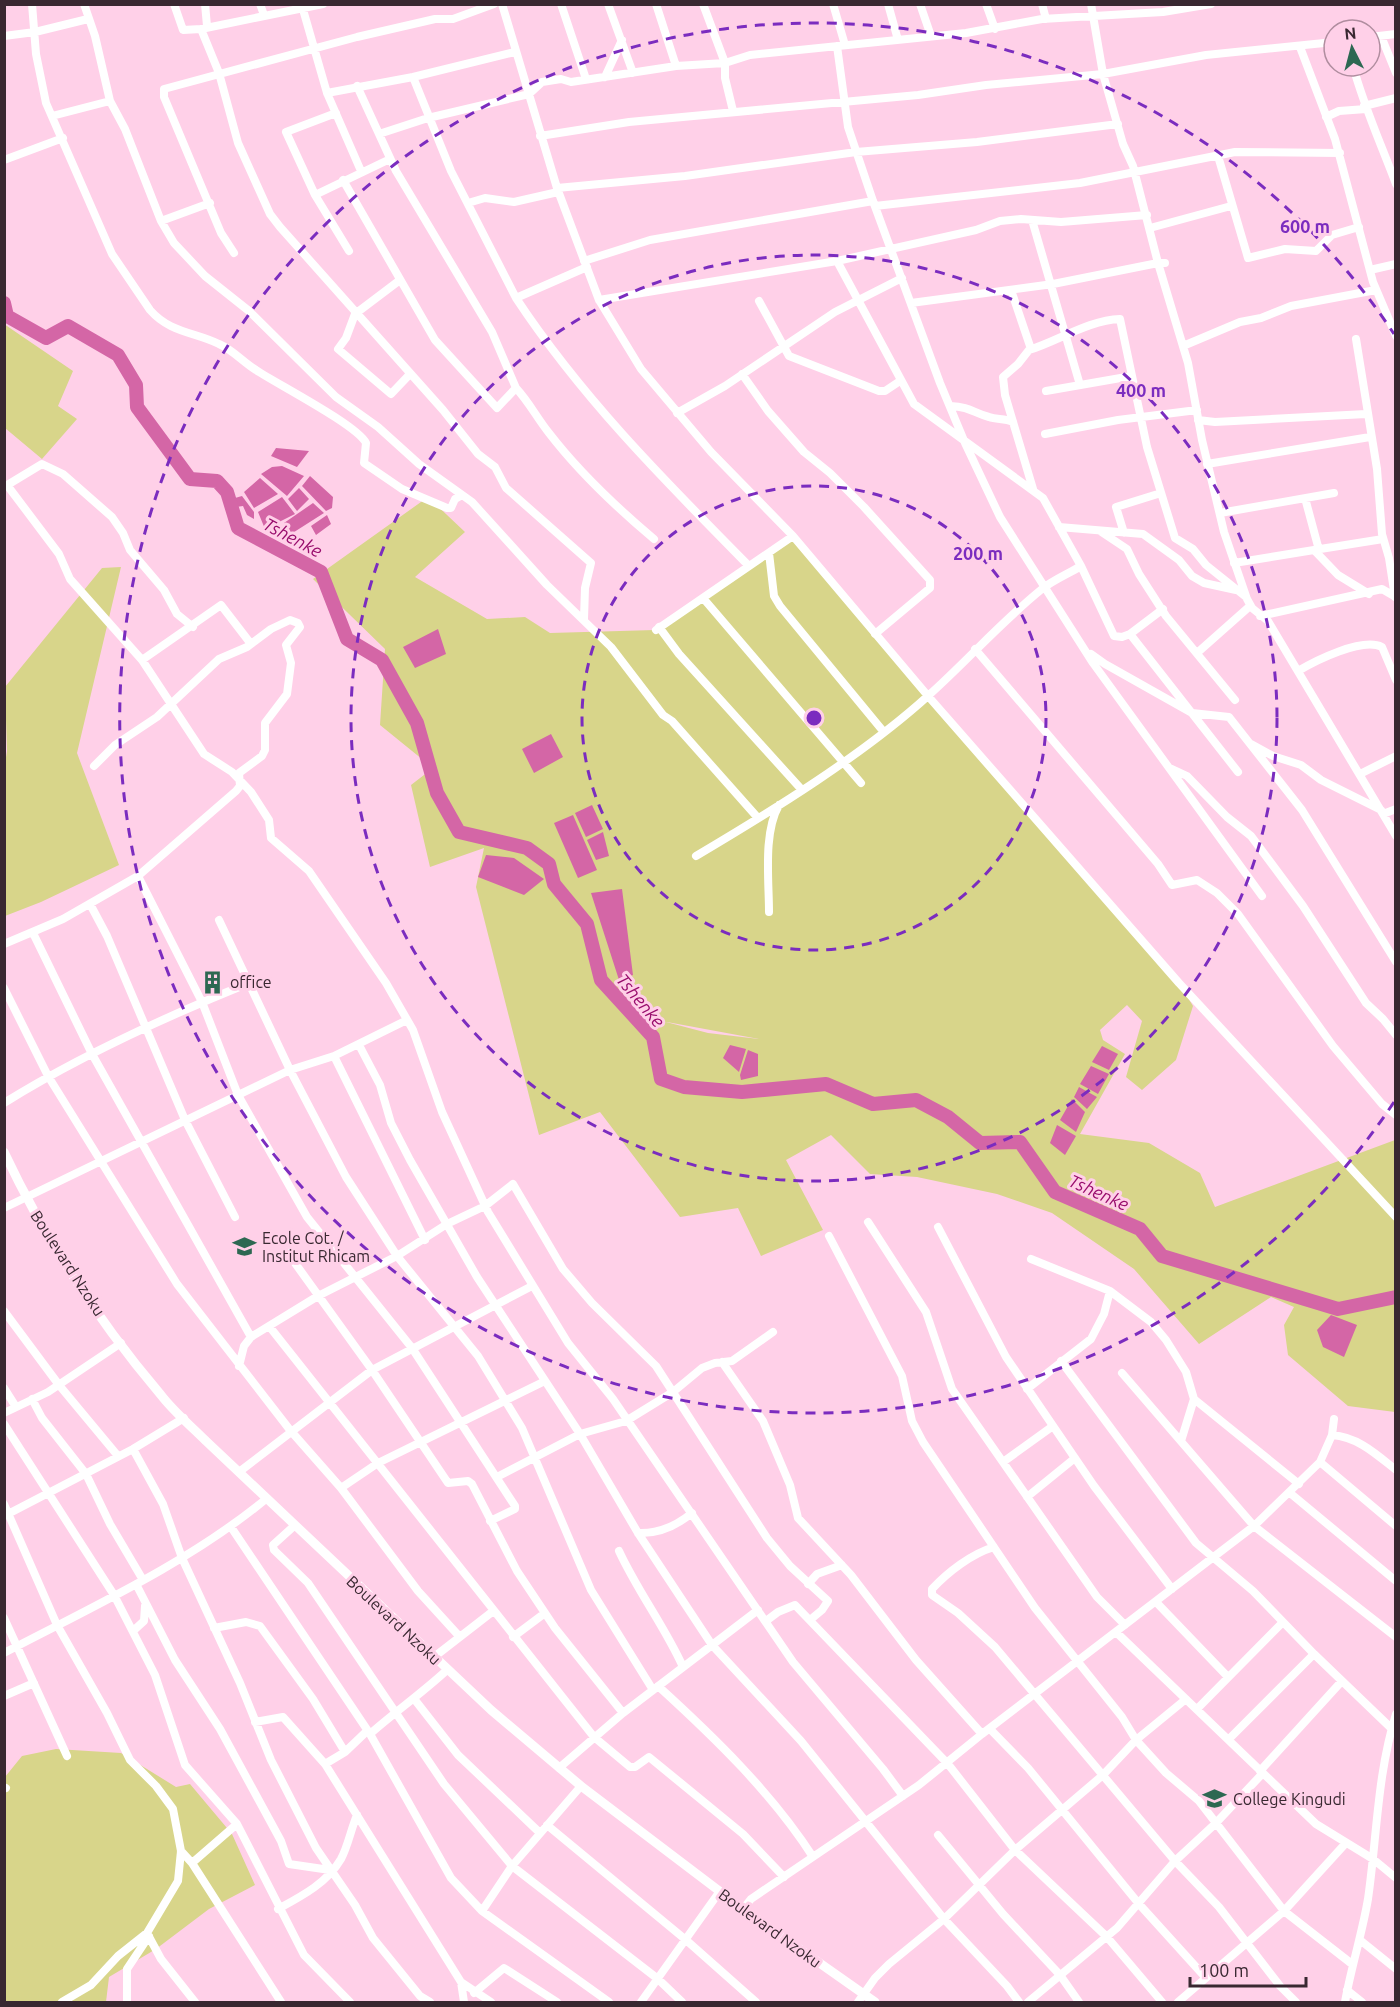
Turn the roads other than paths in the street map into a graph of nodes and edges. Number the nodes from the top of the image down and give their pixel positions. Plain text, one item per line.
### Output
1 (32, 4) edge
2 (84, 4) edge
3 (174, 4) edge
4 (205, 4) edge
5 (260, 4) edge
6 (323, 4) edge
7 (494, 4) edge
8 (502, 4) edge
9 (561, 4) edge
10 (608, 4) edge
11 (656, 4) edge
12 (833, 4) edge
13 (888, 4) edge
14 (920, 4) edge
15 (986, 4) edge
16 (1042, 4) edge
17 (1091, 4) edge
18 (706, 5) edge
19 (1208, 5) edge
20 (302, 7) edge
21 (264, 15) junction
22 (1094, 17) junction
23 (1046, 18) junction
24 (88, 19) junction
25 (204, 28) junction
26 (995, 29) junction
27 (35, 32) junction
28 (4, 36) edge
29 (930, 36) junction
30 (1382, 39) edge
31 (622, 40) junction
32 (898, 40) junction
33 (1322, 44) edge
34 (841, 45) junction
35 (1299, 47) junction
36 (315, 48) junction
37 (515, 52) junction
38 (725, 63) junction
39 (676, 66) junction
40 (219, 73) junction
41 (633, 73) junction
42 (1395, 73) edge
43 (1103, 74) junction
44 (412, 77) junction
45 (605, 77) junction
46 (1356, 78) edge
47 (586, 79) junction
48 (357, 86) junction
49 (327, 93) junction
50 (529, 94) junction
51 (1395, 98) edge
52 (110, 101) junction
53 (845, 101) junction
54 (1365, 108) junction
55 (733, 111) junction
56 (336, 114) junction
57 (52, 116) junction
58 (1326, 117) junction
59 (428, 118) junction
60 (1118, 124) junction
61 (379, 134) junction
62 (540, 136) junction
63 (63, 138) junction
64 (856, 152) junction
65 (1340, 153) junction
66 (1218, 156) junction
67 (390, 159) junction
68 (4, 160) edge
69 (361, 171) junction
70 (1135, 174) junction
71 (343, 180) junction
72 (1395, 184) edge
73 (557, 190) junction
74 (315, 195) junction
75 (210, 203) junction
76 (468, 203) junction
77 (874, 204) junction
78 (1231, 206) junction
79 (1147, 214) junction
80 (1032, 219) junction
81 (161, 221) junction
82 (1359, 227) junction
83 (1150, 228) junction
84 (890, 248) junction
85 (350, 251) dead end
86 (234, 253) dead end
87 (837, 261) junction
88 (1161, 263) junction
89 (585, 264) junction
90 (1395, 264) edge
91 (1370, 270) junction
92 (902, 278) junction
93 (400, 280) junction
94 (1048, 285) junction
95 (1011, 290) junction
96 (1376, 290) junction
97 (516, 298) junction
98 (599, 300) junction
99 (857, 300) junction
100 (759, 302) dead end
101 (911, 303) junction
102 (355, 314) junction
103 (1066, 334) junction
104 (1395, 336) edge
105 (1356, 339) dead end
106 (1183, 346) junction
107 (783, 347) junction
108 (1031, 349) junction
109 (410, 374) junction
110 (742, 374) junction
111 (1132, 376) junction
112 (900, 381) junction
113 (1080, 384) junction
114 (516, 388) junction
115 (1046, 391) dead end
116 (950, 406) junction
117 (1197, 410) junction
118 (677, 413) junction
119 (1366, 414) junction
120 (1140, 417) junction
121 (1198, 420) junction
122 (1013, 422) junction
123 (1045, 435) dead end
124 (1370, 437) junction
125 (965, 443) junction
126 (1208, 464) junction
127 (6, 486) edge
128 (1033, 489) junction
129 (1161, 493) junction
130 (1334, 493) dead end
131 (462, 495) junction
132 (1305, 498) junction
133 (1220, 513) junction
134 (1059, 526) junction
135 (1100, 531) junction
136 (1124, 533) junction
137 (793, 536) junction
138 (654, 539) dead end
139 (1383, 539) junction
140 (1317, 550) junction
141 (769, 553) junction
142 (1234, 563) junction
143 (748, 566) junction
144 (1081, 566) junction
145 (1044, 587) junction
146 (1236, 591) junction
147 (1369, 594) junction
148 (1246, 597) junction
149 (703, 598) junction
150 (1395, 598) edge
151 (1251, 606) junction
152 (1163, 609) junction
153 (1260, 616) junction
154 (584, 619) junction
155 (193, 627) junction
156 (875, 634) junction
157 (1130, 634) junction
158 (1077, 639) junction
159 (251, 644) junction
160 (975, 649) junction
161 (1197, 653) junction
162 (142, 660) junction
163 (1298, 671) junction
164 (1395, 680) edge
165 (928, 696) junction
166 (1235, 700) dead end
167 (171, 704) junction
168 (1192, 712) junction
169 (883, 731) junction
170 (1249, 743) junction
171 (1395, 756) edge
172 (843, 760) junction
173 (94, 765) dead end
174 (1170, 768) junction
175 (1238, 772) dead end
176 (1360, 774) junction
177 (241, 781) junction
178 (861, 783) dead end
179 (802, 790) junction
180 (780, 804) junction
181 (1395, 809) edge
182 (1382, 812) junction
183 (758, 818) junction
184 (1395, 836) edge
185 (696, 856) dead end
186 (138, 876) junction
187 (1262, 896) dead end
188 (90, 904) junction
189 (769, 912) dead end
190 (219, 920) dead end
191 (33, 933) junction
192 (4, 944) edge
193 (1395, 962) edge
194 (249, 983) junction
195 (4, 988) edge
196 (202, 1002) junction
197 (407, 1020) junction
198 (147, 1029) junction
199 (1395, 1035) edge
200 (359, 1045) junction
201 (92, 1054) junction
202 (334, 1056) junction
203 (290, 1070) junction
204 (48, 1076) junction
205 (238, 1095) junction
206 (4, 1103) edge
207 (1395, 1115) edge
208 (185, 1120) junction
209 (140, 1142) junction
210 (4, 1152) edge
211 (101, 1161) junction
212 (26, 1197) junction
213 (6, 1204) edge
214 (485, 1206) junction
215 (235, 1217) dead end
216 (1395, 1217) edge
217 (868, 1222) dead end
218 (447, 1224) junction
219 (938, 1227) dead end
220 (829, 1236) dead end
221 (425, 1240) junction
222 (287, 1252) dead end
223 (397, 1256) junction
224 (1031, 1259) dead end
225 (354, 1276) junction
226 (532, 1286) junction
227 (1110, 1291) junction
228 (318, 1296) junction
229 (495, 1307) junction
230 (4, 1311) edge
231 (269, 1326) junction
232 (456, 1327) junction
233 (773, 1332) dead end
234 (251, 1337) junction
235 (120, 1343) junction
236 (412, 1348) junction
237 (1061, 1361) junction
238 (722, 1362) junction
239 (239, 1366) junction
240 (372, 1370) junction
241 (1122, 1373) dead end
242 (544, 1381) junction
243 (59, 1386) junction
244 (4, 1388) edge
245 (1027, 1389) junction
246 (673, 1392) junction
247 (1194, 1399) junction
248 (32, 1400) junction
249 (505, 1401) junction
250 (329, 1404) junction
251 (16, 1407) junction
252 (4, 1413) edge
253 (184, 1418) junction
254 (1334, 1419) dead end
255 (460, 1421) junction
256 (626, 1421) junction
257 (4, 1424) edge
258 (1053, 1426) junction
259 (290, 1430) junction
260 (579, 1434) junction
261 (1332, 1435) junction
262 (1180, 1441) junction
263 (421, 1442) junction
264 (133, 1449) junction
265 (534, 1455) junction
266 (118, 1456) junction
267 (1075, 1458) junction
268 (1003, 1462) junction
269 (1320, 1462) junction
270 (378, 1463) junction
271 (1395, 1470) edge
272 (239, 1472) junction
273 (86, 1474) junction
274 (497, 1477) junction
275 (1299, 1484) junction
276 (341, 1488) junction
277 (50, 1491) junction
278 (1290, 1493) junction
279 (1027, 1497) junction
280 (266, 1499) junction
281 (4, 1504) edge
282 (692, 1513) junction
283 (7, 1514) edge
284 (490, 1521) junction
285 (294, 1526) junction
286 (1254, 1526) junction
287 (1395, 1526) edge
288 (231, 1527) junction
289 (638, 1533) junction
290 (994, 1547) junction
291 (619, 1551) dead end
292 (1212, 1556) junction
293 (182, 1558) junction
294 (842, 1566) junction
295 (1395, 1581) edge
296 (139, 1582) junction
297 (808, 1584) junction
298 (1172, 1589) junction
299 (114, 1594) junction
300 (144, 1600) junction
301 (1156, 1602) junction
302 (758, 1610) junction
303 (492, 1612) junction
304 (545, 1613) junction
305 (4, 1618) edge
306 (810, 1620) junction
307 (766, 1621) junction
308 (1283, 1622) junction
309 (57, 1625) junction
310 (1125, 1625) junction
311 (214, 1628) junction
312 (133, 1632) junction
313 (1117, 1633) junction
314 (459, 1636) junction
315 (513, 1637) junction
316 (1395, 1637) edge
317 (712, 1645) junction
318 (18, 1646) junction
319 (4, 1653) edge
320 (1314, 1654) junction
321 (434, 1658) junction
322 (1077, 1663) junction
323 (683, 1667) junction
324 (447, 1670) junction
325 (1228, 1677) junction
326 (1341, 1682) junction
327 (34, 1683) junction
328 (656, 1688) junction
329 (4, 1695) edge
330 (1036, 1695) junction
331 (1186, 1699) junction
332 (416, 1700) junction
333 (1197, 1709) junction
334 (395, 1713) junction
335 (623, 1713) junction
336 (1395, 1714) edge
337 (255, 1722) junction
338 (1391, 1728) junction
339 (990, 1729) junction
340 (368, 1733) junction
341 (982, 1734) junction
342 (594, 1737) junction
343 (1229, 1739) junction
344 (1136, 1740) junction
345 (345, 1752) junction
346 (67, 1756) dead end
347 (325, 1764) junction
348 (948, 1764) junction
349 (559, 1768) junction
350 (1261, 1772) junction
351 (1102, 1775) junction
352 (580, 1786) junction
353 (903, 1796) junction
354 (1062, 1810) junction
355 (357, 1815) junction
356 (866, 1821) junction
357 (237, 1824) junction
358 (1215, 1824) junction
359 (547, 1825) junction
360 (540, 1833) junction
361 (938, 1835) dead end
362 (1345, 1844) junction
363 (1015, 1850) junction
364 (181, 1851) junction
365 (813, 1857) junction
366 (1372, 1859) junction
367 (1175, 1861) junction
368 (192, 1863) junction
369 (512, 1866) junction
370 (331, 1871) junction
371 (784, 1877) junction
372 (1395, 1878) edge
373 (981, 1885) junction
374 (720, 1892) junction
375 (1139, 1904) junction
376 (278, 1909) junction
377 (743, 1909) junction
378 (482, 1911) junction
379 (1284, 1911) junction
380 (944, 1919) junction
381 (148, 1934) junction
382 (1107, 1937) junction
383 (686, 1940) junction
384 (1360, 1940) junction
385 (1247, 1941) junction
386 (1352, 1964) junction
387 (1395, 1969) edge
388 (1060, 1975) junction
389 (1206, 1978) junction
390 (658, 1979) junction
391 (460, 1982) junction
392 (1347, 1990) junction
393 (474, 1994) junction
394 (860, 1999) edge
395 (62, 2002) edge
396 (127, 2002) edge
397 (195, 2002) edge
398 (281, 2002) edge
399 (350, 2002) edge
400 (430, 2002) edge
401 (464, 2002) edge
402 (491, 2002) edge
403 (557, 2002) edge
404 (609, 2002) edge
405 (641, 2002) edge
406 (682, 2002) edge
407 (756, 2002) edge
408 (875, 2002) edge
409 (1019, 2002) edge
410 (1028, 2002) edge
411 (1079, 2002) edge
412 (1162, 2002) edge
413 (1178, 2002) edge
414 (1296, 2002) edge
415 (1345, 2002) edge
416 (1362, 2002) edge

1 - 27 street
2 - 24 street
3 - 25 street
4 - 25 street
5 - 21 street
6 - 20 street
7 - 36 street
8 - 37 street
9 - 47 street
10 - 31 street
11 - 39 street
12 - 34 street
13 - 32 street
14 - 29 street
15 - 26 street
16 - 23 street
17 - 22 street
18 - 38 street
19 - 22 street
20 - 21 street
20 - 36 street
21 - 25 street
22 - 23 street
22 - 43 street
23 - 26 street
24 - 27 street
24 - 52 street
25 - 40 street
26 - 29 street
27 - 28 street
27 - 57 street
29 - 32 street
30 - 42 street
31 - 41 street
31 - 45 street
32 - 34 street
33 - 35 street
34 - 38 street
34 - 53 street
35 - 43 street
35 - 58 street
36 - 40 street
36 - 49 street
37 - 44 street
37 - 50 street
38 - 39 street
38 - 55 street
39 - 41 street
40 - 75 street
40 - 102 street
41 - 45 street
43 - 53 street
43 - 60 street
44 - 48 street
44 - 59 street
45 - 47 street
46 - 54 street
47 - 50 street
48 - 49 street
48 - 61 street
49 - 56 street
50 - 59 street
50 - 62 street
51 - 54 street
52 - 57 street
52 - 81 street
53 - 55 street
53 - 64 street
54 - 58 street
54 - 72 street
55 - 62 street
56 - 69 street
56 - 74 street
57 - 63 street
58 - 65 street
59 - 61 street
59 - 76 street
60 - 64 street
60 - 70 street
61 - 67 street
62 - 73 street
63 - 68 street
63 - 131 street
64 - 73 street
64 - 77 street
65 - 66 street
65 - 82 street
66 - 70 street
66 - 78 street
67 - 69 street
67 - 114 street
69 - 71 street
70 - 77 street
70 - 79 street
71 - 74 street
71 - 93 street
73 - 76 street
73 - 89 street
74 - 85 street
75 - 81 street
75 - 86 street
76 - 97 street
77 - 84 street
77 - 89 street
78 - 82 street
78 - 83 street
79 - 80 street
79 - 83 street
80 - 84 street
80 - 94 street
81 - 131 street
82 - 91 street
83 - 88 street
84 - 87 street
84 - 92 street
87 - 98 street
87 - 99 street
88 - 94 street
88 - 106 street
89 - 97 street
89 - 98 street
90 - 91 street
91 - 96 street
92 - 99 street
92 - 101 street
93 - 102 street
93 - 114 street
94 - 95 street
94 - 103 street
95 - 101 street
95 - 108 street
96 - 104 street
96 - 106 street
97 - 143 street
98 - 118 street
99 - 107 street
99 - 112 street
100 - 107 street
101 - 116 street
102 - 109 street
102 - 109 street
103 - 108 street
103 - 111 street
103 - 113 street
105 - 119 street
106 - 117 street
107 - 110 street
107 - 112 street
108 - 122 street
109 - 154 street
110 - 118 street
110 - 156 street
111 - 113 street
111 - 120 street
112 - 125 street
113 - 115 street
114 - 138 street
116 - 122 street
116 - 125 street
117 - 120 street
117 - 121 street
118 - 137 street
119 - 121 street
119 - 124 street
120 - 123 street
120 - 129 street
121 - 126 street
122 - 128 street
124 - 126 street
124 - 139 street
125 - 128 street
125 - 145 street
126 - 133 street
127 - 155 street
127 - 162 street
128 - 134 street
129 - 136 street
129 - 146 street
130 - 132 street
131 - 154 street
132 - 133 street
132 - 140 street
133 - 142 street
134 - 135 street
134 - 144 street
135 - 136 street
135 - 152 street
136 - 146 street
137 - 141 street
137 - 156 street
139 - 140 street
139 - 150 street
140 - 142 street
140 - 147 street
141 - 143 street
141 - 169 street
142 - 148 street
143 - 149 street
144 - 145 street
144 - 157 street
145 - 158 street
145 - 160 street
146 - 148 street
147 - 150 street
147 - 153 street
148 - 151 street
149 - 172 street
149 - 179 street
151 - 153 street
151 - 161 street
152 - 157 street
152 - 161 street
153 - 163 street
154 - 183 street
155 - 159 street
155 - 162 street
156 - 165 street
157 - 168 street
158 - 168 street
158 - 174 street
159 - 167 street
159 - 177 street
160 - 165 street
160 - 207 street
161 - 166 street
162 - 167 street
163 - 164 street
163 - 176 street
165 - 169 street
165 - 216 street
167 - 173 street
167 - 177 street
168 - 170 street
168 - 175 street
169 - 172 street
170 - 182 street
170 - 193 street
171 - 176 street
172 - 178 street
172 - 179 street
174 - 187 street
174 - 199 street
176 - 182 street
177 - 186 street
177 - 197 street
179 - 180 street
180 - 183 street
180 - 189 street
181 - 182 street
182 - 184 street
183 - 185 street
186 - 188 street
186 - 196 street
188 - 191 street
188 - 198 street
190 - 194 street
191 - 192 street
191 - 201 street
194 - 196 street
194 - 203 street
195 - 204 street
196 - 198 street
196 - 205 street
197 - 200 street
197 - 214 street
198 - 201 street
198 - 208 street
200 - 202 street
200 - 218 street
201 - 204 street
201 - 209 street
202 - 203 street
202 - 221 street
203 - 205 street
203 - 223 street
204 - 206 street
204 - 211 street
205 - 208 street
205 - 225 street
208 - 209 street
208 - 215 street
209 - 211 street
209 - 234 street
210 - 212 street, Boulevard Nzoku
211 - 212 street
211 - 239 street
212 - 213 street
212 - 235 street, Boulevard Nzoku
214 - 218 street
214 - 226 street
214 - 246 street
217 - 268 street
218 - 221 street
218 - 229 street
219 - 245 street
220 - 290 street
221 - 223 street
222 - 228 street
223 - 225 street
223 - 232 street
224 - 227 street
225 - 228 street
225 - 236 street
226 - 229 street
226 - 256 street
227 - 237 street
227 - 247 street
228 - 231 street
228 - 240 street
229 - 232 street
229 - 242 street
230 - 243 street
231 - 234 street
231 - 250 street
232 - 236 street
232 - 249 street
233 - 238 street
234 - 239 street
235 - 243 street
235 - 253 street, Boulevard Nzoku
236 - 240 street
236 - 255 street
237 - 245 street
237 - 292 street
238 - 246 street
238 - 294 street
239 - 259 street
240 - 250 street
240 - 263 street
241 - 262 street
242 - 249 street
242 - 260 street
243 - 248 street
243 - 266 street
244 - 251 street
245 - 258 street
246 - 256 street
246 - 297 street
247 - 262 street
247 - 275 street
248 - 251 street
248 - 273 street
249 - 255 street
249 - 265 street
250 - 259 street
250 - 270 street
251 - 252 street
253 - 264 street
253 - 272 street, Boulevard Nzoku
254 - 261 street
255 - 263 street
255 - 274 street
256 - 260 street
256 - 282 street
257 - 277 street
258 - 267 street
258 - 268 street
259 - 272 street
259 - 276 street
260 - 265 street
260 - 289 street
261 - 269 street
261 - 271 street
262 - 286 street
263 - 270 street
263 - 284 street
264 - 266 street
264 - 293 street
265 - 274 street
265 - 328 street
266 - 273 street
267 - 279 street
267 - 298 street
268 - 279 street
269 - 275 street
269 - 287 street
270 - 276 street
270 - 303 street
272 - 280 street, Boulevard Nzoku
273 - 277 street
273 - 296 street
274 - 284 street
275 - 278 street
276 - 314 street
277 - 283 street
277 - 299 street
278 - 286 street
278 - 295 street
279 - 310 street
280 - 285 street, Boulevard Nzoku
280 - 288 street
281 - 283 street
282 - 289 street
282 - 302 street
283 - 309 street
284 - 304 street
285 - 321 street, Boulevard Nzoku
285 - 334 street
286 - 292 street
286 - 316 street
288 - 293 street
288 - 340 street
289 - 317 street
290 - 322 street
290 - 330 street
291 - 323 street
292 - 298 street
292 - 308 street
293 - 296 street
293 - 311 street
294 - 297 street
294 - 341 street
296 - 299 street
296 - 300 street
297 - 306 street
298 - 301 street
299 - 309 street
299 - 312 street
300 - 312 street
300 - 370 street
301 - 310 street
301 - 325 street
302 - 307 street
302 - 317 street
303 - 314 street
303 - 315 street
304 - 315 street
304 - 335 street
305 - 318 street
306 - 307 street
306 - 348 street
307 - 353 street
308 - 320 street
308 - 325 street
309 - 318 street
309 - 364 street
310 - 313 street
311 - 337 street
311 - 345 street
312 - 357 street
313 - 322 street
313 - 331 street
314 - 321 street
315 - 342 street
317 - 323 street
317 - 356 street
318 - 319 street
318 - 327 street
320 - 326 street
320 - 343 street
321 - 324 street, Boulevard Nzoku
322 - 330 street
322 - 344 street
323 - 328 street
324 - 332 street
324 - 349 street, Boulevard Nzoku
325 - 333 street
326 - 338 street
326 - 350 street
327 - 329 street
327 - 346 street
328 - 335 street
328 - 365 street
330 - 339 street
330 - 351 street
331 - 333 street
331 - 344 street
332 - 334 street
332 - 360 street
333 - 343 street
334 - 340 street
334 - 369 street
335 - 342 street
336 - 338 street
337 - 347 street
337 - 370 street
338 - 366 street
339 - 341 street
339 - 354 street
340 - 345 street
340 - 378 street
341 - 348 street
342 - 349 street
342 - 371 street
343 - 350 street
344 - 351 street
344 - 358 street
345 - 347 street
347 - 355 street
348 - 353 street
348 - 363 street
349 - 352 street, Boulevard Nzoku
350 - 358 street
350 - 362 street
351 - 354 street
351 - 367 street
352 - 359 street
352 - 374 street, Boulevard Nzoku
353 - 356 street
354 - 363 street
354 - 375 street
355 - 370 street
355 - 391 street
356 - 365 street
356 - 380 street
357 - 368 street
357 - 376 street
358 - 367 street
358 - 379 street
359 - 360 street
359 - 383 street
360 - 369 street
361 - 373 street
362 - 366 street
362 - 379 street
363 - 373 street
363 - 382 street
364 - 368 street
364 - 381 street
365 - 371 street
366 - 372 street
366 - 384 street
367 - 375 street
367 - 385 street
368 - 398 street
369 - 378 street
369 - 390 street
370 - 376 street
370 - 400 street
371 - 377 street
373 - 380 street
373 - 388 street
374 - 377 street, Boulevard Nzoku
374 - 383 street
375 - 382 street
375 - 389 street
376 - 399 street
377 - 394 street, Boulevard Nzoku
378 - 404 street
379 - 385 street
379 - 386 street
380 - 394 street
380 - 409 street
381 - 395 street
381 - 396 street
381 - 397 street
382 - 388 street
382 - 412 street
383 - 390 street
383 - 407 street
384 - 386 street
384 - 387 street
385 - 389 street
385 - 414 street
386 - 392 street
388 - 410 street
388 - 411 street
389 - 413 street
390 - 405 street
390 - 406 street
391 - 393 street
391 - 401 street
392 - 415 street
392 - 416 street
393 - 402 street
393 - 403 street
394 - 408 street, Boulevard Nzoku

